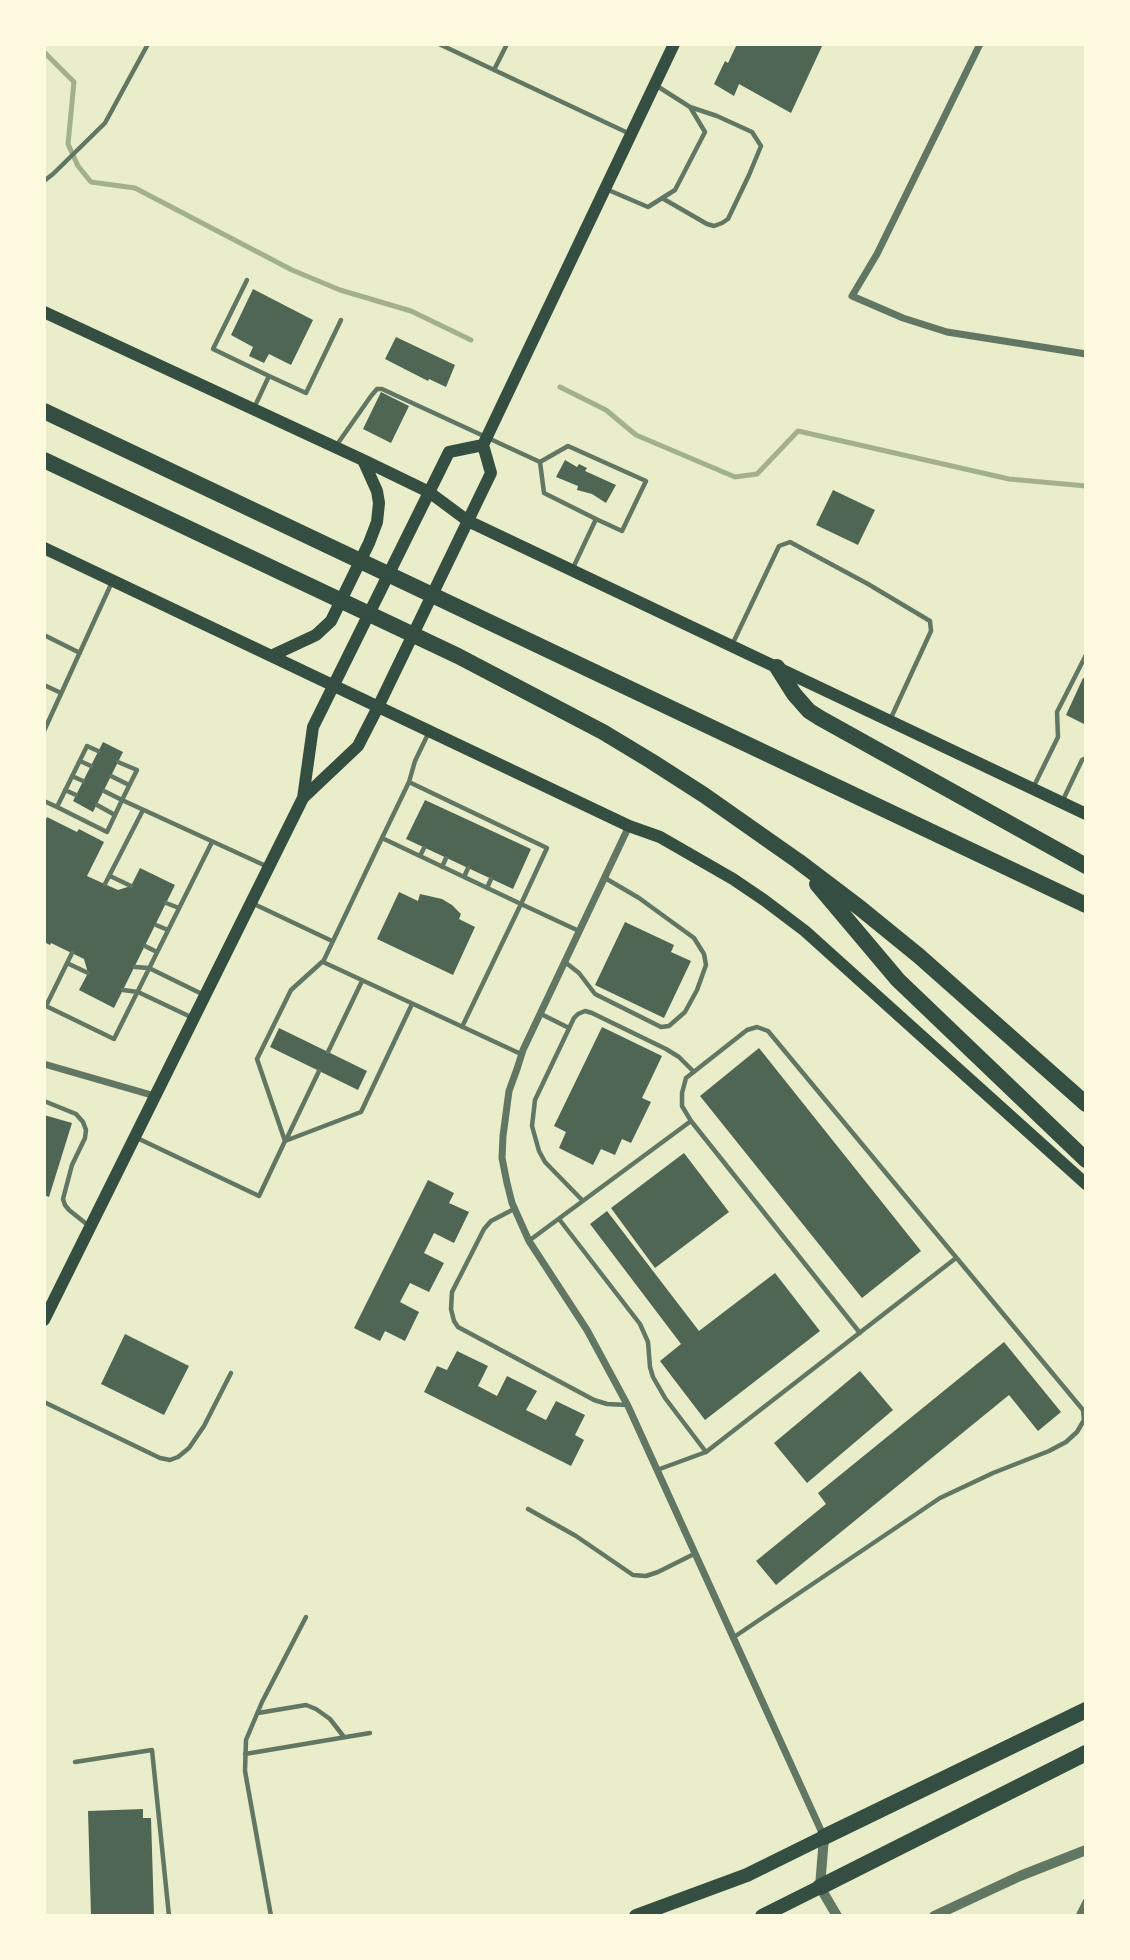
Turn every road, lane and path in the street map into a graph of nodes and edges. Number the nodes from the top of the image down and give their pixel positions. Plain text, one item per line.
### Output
1 (148, 44) edge
2 (439, 44) edge
3 (507, 44) edge
4 (674, 44) edge
5 (980, 44) edge
6 (447, 45) edge
7 (494, 70) junction
8 (654, 85) junction
9 (690, 107) junction
10 (631, 134) junction
11 (44, 181) edge
12 (605, 188) junction
13 (662, 198) junction
14 (247, 280) dead end
15 (44, 312) edge
16 (341, 320) dead end
17 (1086, 354) edge
18 (269, 376) junction
19 (254, 409) junction
20 (44, 411) edge
21 (485, 442) junction
22 (335, 447) junction
23 (44, 460) edge
24 (363, 460) junction
25 (540, 462) junction
26 (429, 492) junction
27 (596, 519) junction
28 (468, 521) junction
29 (44, 548) edge
30 (572, 570) junction
31 (113, 581) junction
32 (44, 635) edge
33 (731, 646) junction
34 (80, 653) junction
35 (271, 656) junction
36 (1086, 656) edge
37 (777, 667) junction
38 (44, 685) edge
39 (333, 686) junction
40 (61, 693) junction
41 (378, 707) junction
42 (890, 721) junction
43 (44, 731) edge
44 (430, 732) junction
45 (98, 751) dead end
46 (1086, 758) edge
47 (79, 761) junction
48 (118, 762) dead end
49 (91, 766) dead end
50 (72, 776) junction
51 (111, 776) dead end
52 (83, 781) dead end
53 (409, 782) junction
54 (130, 785) junction
55 (1032, 789) junction
56 (65, 790) junction
57 (104, 791) dead end
58 (76, 795) dead end
59 (303, 798) junction
60 (122, 800) junction
61 (447, 800) junction
62 (44, 801) edge
63 (1062, 803) junction
64 (97, 805) dead end
65 (57, 807) junction
66 (443, 808) dead end
67 (143, 810) junction
68 (469, 810) junction
69 (1086, 814) edge
70 (115, 815) junction
71 (465, 818) dead end
72 (491, 821) junction
73 (629, 826) junction
74 (487, 828) dead end
75 (514, 832) junction
76 (382, 838) junction
77 (510, 839) dead end
78 (212, 842) junction
79 (424, 848) dead end
80 (420, 856) junction
81 (446, 858) dead end
82 (798, 861) junction
83 (1086, 866) edge
84 (442, 867) junction
85 (269, 868) junction
86 (468, 868) dead end
87 (110, 876) junction
88 (464, 877) junction
89 (605, 878) junction
90 (491, 879) dead end
91 (105, 884) dead end
92 (131, 886) dead end
93 (487, 888) junction
94 (166, 903) dead end
95 (251, 903) junction
96 (521, 904) junction
97 (1086, 905) edge
98 (179, 908) junction
99 (156, 925) dead end
100 (168, 930) junction
101 (580, 932) junction
102 (332, 941) junction
103 (145, 946) dead end
104 (157, 952) junction
105 (72, 953) dead end
106 (323, 962) junction
107 (565, 962) junction
108 (67, 963) junction
109 (135, 967) dead end
110 (149, 968) junction
111 (88, 973) dead end
112 (362, 981) junction
113 (123, 990) dead end
114 (138, 992) junction
115 (205, 995) junction
116 (412, 1004) junction
117 (45, 1005) edge
118 (541, 1014) junction
119 (194, 1019) junction
120 (462, 1027) junction
121 (569, 1028) junction
122 (328, 1052) dead end
123 (522, 1055) junction
124 (44, 1064) edge
125 (319, 1071) dead end
126 (694, 1072) junction
127 (155, 1096) junction
128 (44, 1101) edge
129 (1086, 1104) edge
130 (691, 1121) junction
131 (135, 1137) junction
132 (285, 1141) junction
133 (1086, 1160) edge
134 (1086, 1184) edge
135 (583, 1201) junction
136 (514, 1209) junction
137 (559, 1219) junction
138 (90, 1227) junction
139 (529, 1241) junction
140 (956, 1258) junction
141 (44, 1320) edge
142 (860, 1333) junction
143 (231, 1373) dead end
144 (44, 1402) edge
145 (628, 1405) junction
146 (706, 1452) junction
147 (657, 1470) junction
148 (528, 1509) dead end
149 (695, 1553) junction
150 (306, 1617) dead end
151 (733, 1637) junction
152 (1086, 1710) edge
153 (257, 1713) junction
154 (370, 1732) dead end
155 (344, 1737) junction
156 (1086, 1753) edge
157 (245, 1754) junction
158 (75, 1762) dead end
159 (824, 1837) junction
160 (1086, 1850) edge
161 (820, 1886) junction
162 (1086, 1902) edge
163 (169, 1916) edge
164 (271, 1916) edge
165 (636, 1916) edge
166 (762, 1916) edge
167 (837, 1916) edge
168 (934, 1916) edge
169 (1079, 1916) edge

1 - 11 lane
2 - 6 lane
3 - 7 lane
4 - 8 main road
5 - 17 street
6 - 7 lane
7 - 10 lane
8 - 9 lane
8 - 10 main road
9 - 13 lane
9 - 13 lane
10 - 12 main road
12 - 13 lane
12 - 21 main road
14 - 18 lane
15 - 19 main road
16 - 18 lane
18 - 19 lane
19 - 22 main road
20 - 97 highway
21 - 22 lane
21 - 25 lane
21 - 26 main road
21 - 28 main road
22 - 24 main road
23 - 82 highway
24 - 26 main road
24 - 35 main road
25 - 27 lane
25 - 27 lane
26 - 28 main road
26 - 39 main road
27 - 30 lane
28 - 30 main road
28 - 41 main road
29 - 31 main road
30 - 33 main road
31 - 34 lane
31 - 35 main road
32 - 34 lane
33 - 37 main road
33 - 42 lane
34 - 40 lane
35 - 39 main road
36 - 55 lane
37 - 42 main road
37 - 83 highway
38 - 40 lane
39 - 41 main road
39 - 59 main road
40 - 43 lane
41 - 44 main road
41 - 59 main road
42 - 55 main road
44 - 53 lane
44 - 73 main road
45 - 47 lane
46 - 63 lane
47 - 49 lane
47 - 50 lane
48 - 54 lane
50 - 52 lane
50 - 56 lane
51 - 54 lane
53 - 61 lane
53 - 76 lane
54 - 60 lane
55 - 63 main road
56 - 58 lane
56 - 65 lane
57 - 60 lane
59 - 85 main road
60 - 67 lane
60 - 70 lane
61 - 66 lane
61 - 68 lane
62 - 65 lane
63 - 69 main road
64 - 70 lane
65 - 70 lane
67 - 78 lane
67 - 87 lane
68 - 71 lane
68 - 72 lane
72 - 74 lane
72 - 75 lane
73 - 89 street
73 - 134 main road
75 - 77 lane
75 - 96 lane
76 - 80 lane
76 - 102 lane
78 - 85 lane
78 - 98 lane
79 - 80 lane
80 - 84 lane
81 - 84 lane
82 - 129 highway
82 - 133 highway
84 - 88 lane
85 - 95 main road
86 - 88 lane
87 - 91 lane
87 - 92 lane
88 - 93 lane
89 - 101 street
89 - 107 lane
90 - 93 lane
93 - 96 lane
94 - 98 lane
95 - 102 lane
95 - 115 main road
96 - 101 lane
96 - 120 lane
98 - 100 lane
99 - 100 lane
100 - 104 lane
101 - 107 street
102 - 106 lane
103 - 104 lane
104 - 110 lane
105 - 108 lane
106 - 112 lane
106 - 132 lane
107 - 118 street
108 - 111 lane
108 - 117 lane
109 - 110 lane
110 - 114 lane
110 - 115 lane
112 - 116 lane
112 - 122 lane
113 - 114 lane
114 - 117 lane
114 - 119 lane
115 - 119 main road
116 - 120 lane
116 - 132 lane
118 - 121 lane
118 - 123 street
119 - 127 main road
120 - 123 lane
121 - 126 lane
121 - 135 lane
123 - 136 street
124 - 127 street
125 - 132 lane
126 - 130 lane
126 - 140 lane
127 - 131 main road
128 - 138 lane
130 - 135 lane
130 - 142 lane
131 - 132 lane
131 - 138 main road
135 - 137 lane
136 - 139 street
136 - 145 lane
137 - 139 lane
137 - 146 lane
138 - 141 main road
139 - 145 street
140 - 142 lane
140 - 151 lane
142 - 146 lane
143 - 144 lane
145 - 147 street
146 - 147 lane
147 - 149 street
148 - 149 lane
149 - 151 street
150 - 153 lane
151 - 159 street
152 - 159 highway
153 - 155 lane
153 - 157 lane
154 - 155 lane
155 - 157 lane
156 - 161 highway
157 - 164 lane
158 - 163 lane
159 - 161 street
159 - 165 main road
160 - 168 street
161 - 166 main road
161 - 167 street
162 - 169 street

